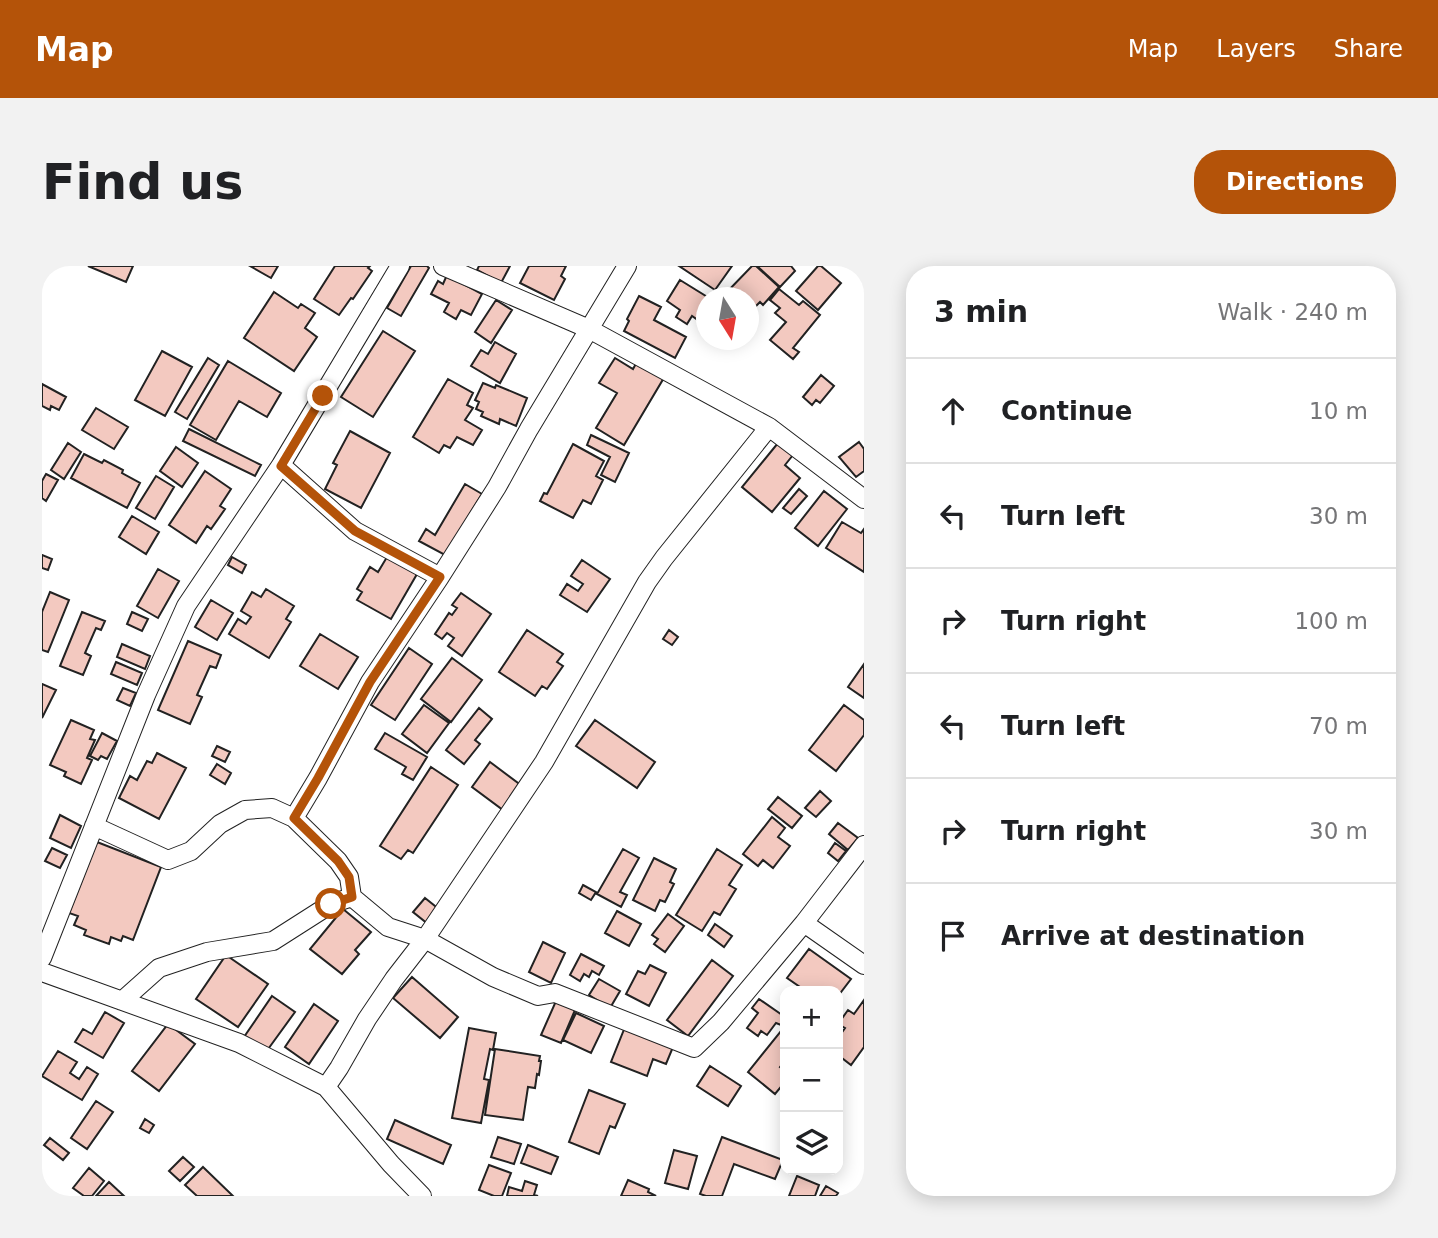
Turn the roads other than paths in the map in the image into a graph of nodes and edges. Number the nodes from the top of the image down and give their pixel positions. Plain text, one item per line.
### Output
1 (400, 266) edge
2 (443, 266) edge
3 (627, 266) edge
4 (589, 329) junction
5 (769, 426) junction
6 (281, 466) junction
7 (864, 499) edge
8 (440, 577) junction
9 (294, 818) junction
10 (94, 825) junction
11 (864, 845) edge
12 (352, 897) junction
13 (804, 923) junction
14 (425, 939) junction
15 (42, 958) edge
16 (864, 965) edge
17 (42, 972) edge
18 (122, 1001) junction
19 (326, 1087) junction
20 (422, 1196) edge

1 - 6 street
2 - 4 street
3 - 4 street
4 - 5 street
4 - 8 street
5 - 7 street
5 - 14 street
6 - 8 street
6 - 10 street
8 - 9 street
9 - 10 street
9 - 12 street
10 - 15 street
11 - 13 street
12 - 14 street
12 - 18 street
13 - 14 street
13 - 16 street
14 - 19 street
17 - 18 street
18 - 19 street
19 - 20 street

